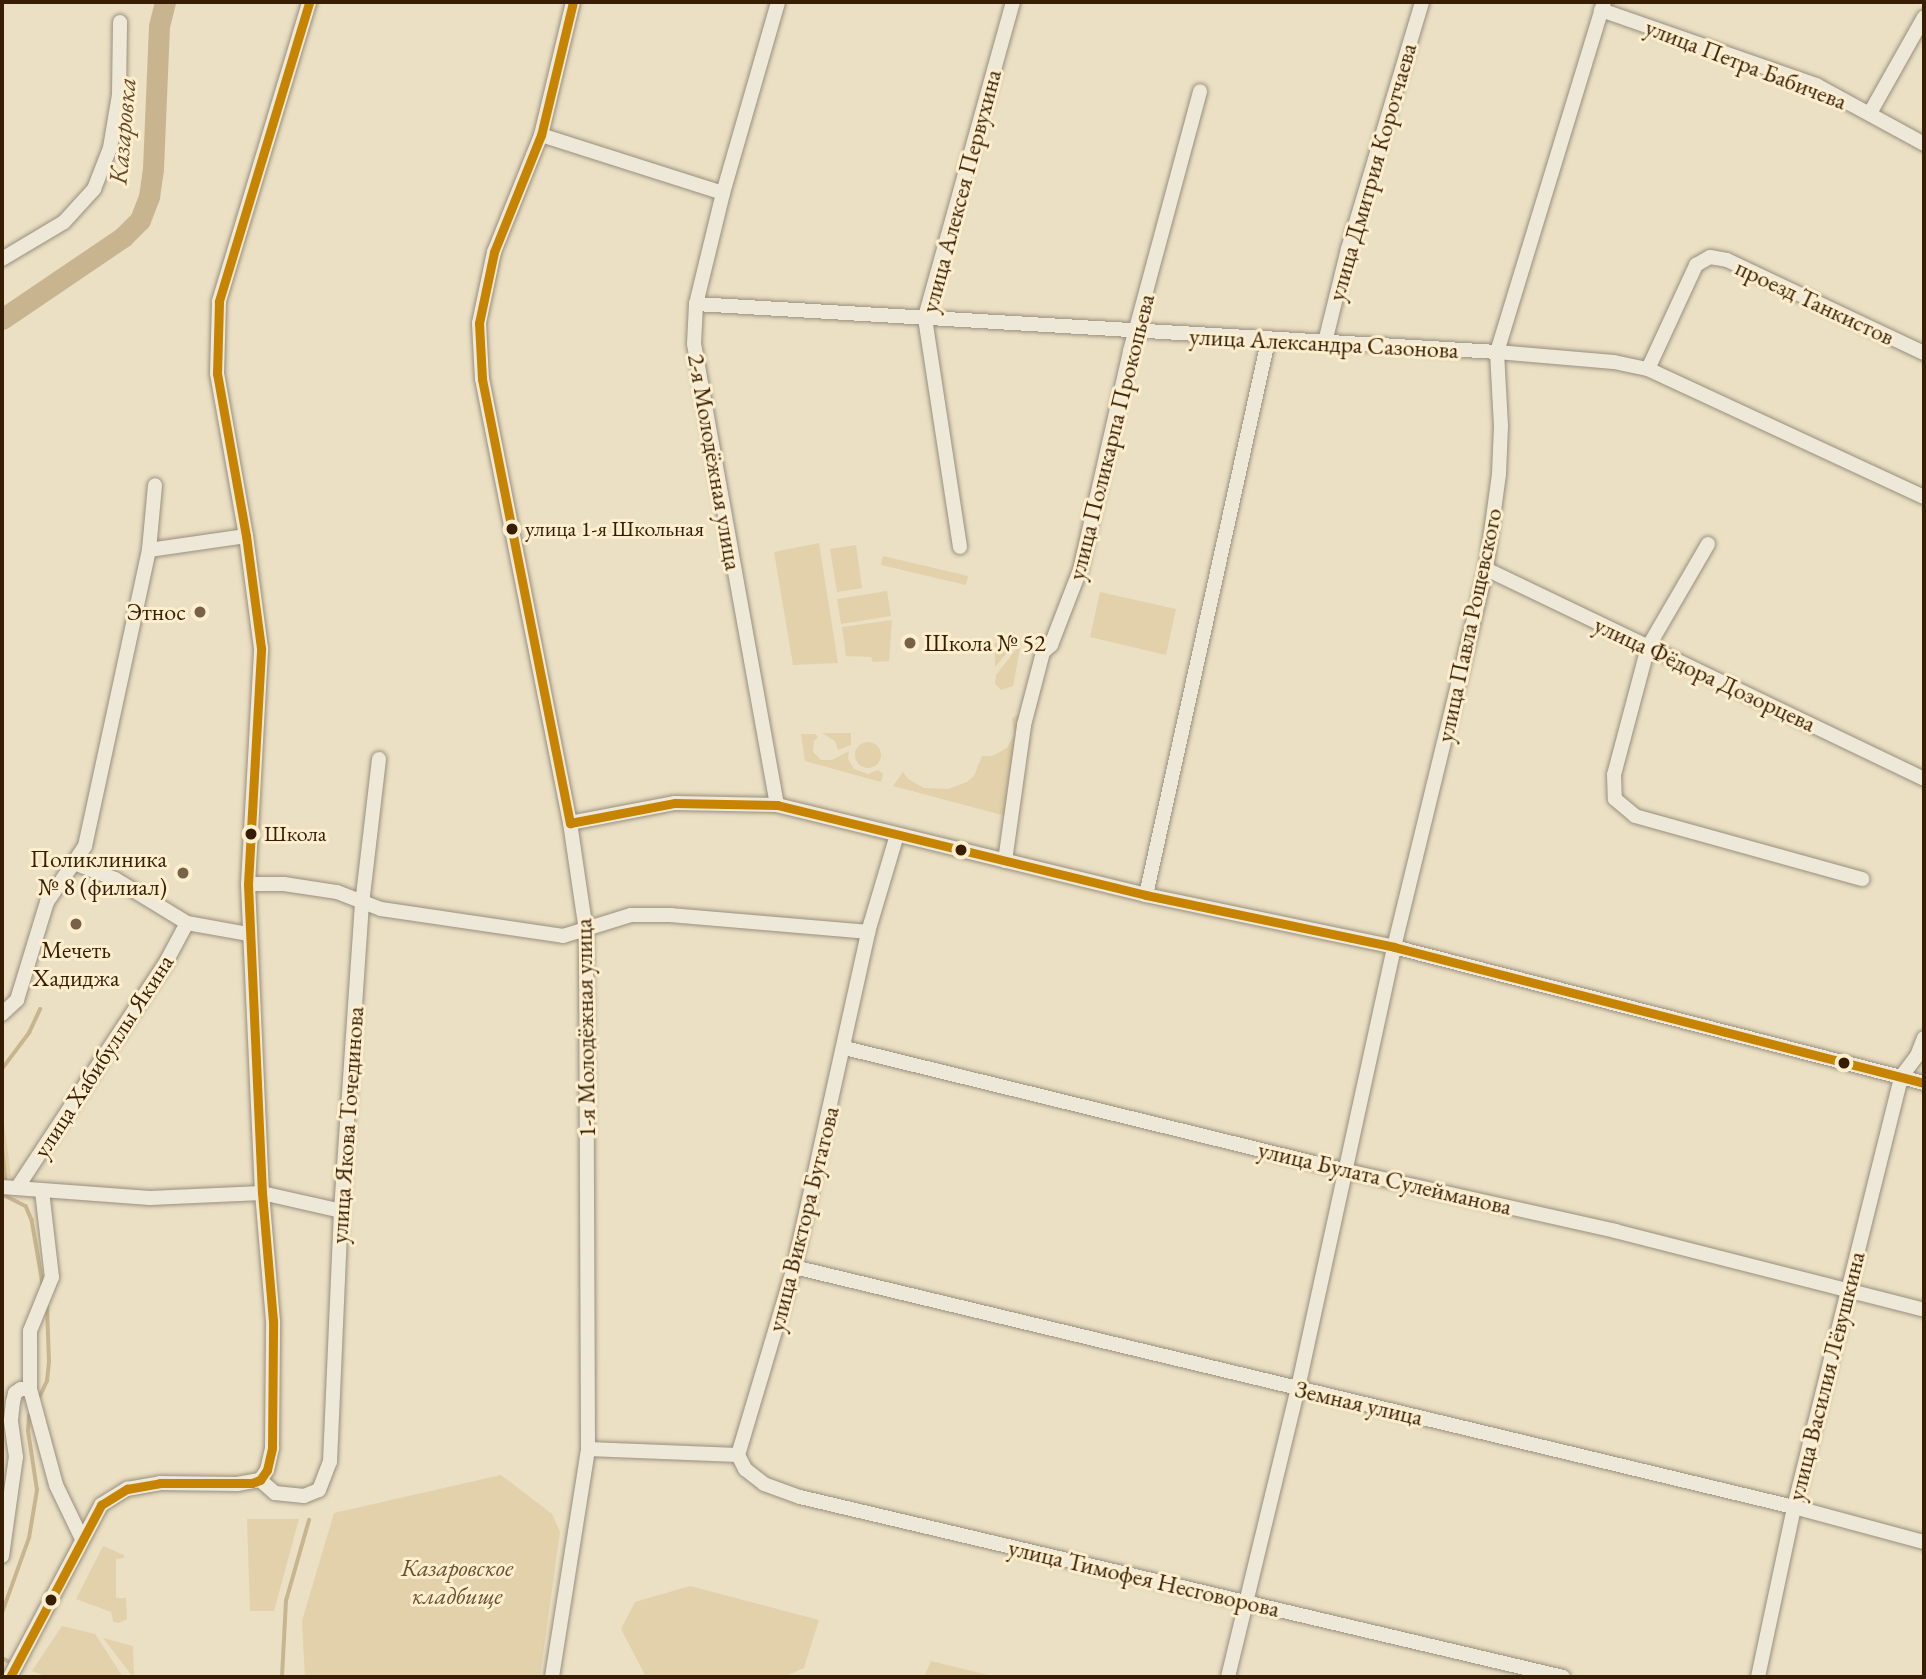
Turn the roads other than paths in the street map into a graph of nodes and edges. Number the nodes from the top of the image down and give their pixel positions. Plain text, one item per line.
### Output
1 (309, 2) edge
2 (573, 2) edge
3 (778, 2) edge
4 (1013, 2) edge
5 (1422, 2) edge
6 (1603, 6) edge
7 (1924, 17) edge
8 (120, 22) dead end
9 (1200, 91) dead end
10 (1870, 113) junction
11 (541, 135) junction
12 (1924, 144) edge
13 (723, 192) junction
14 (2, 259) edge
15 (696, 304) junction
16 (925, 317) junction
17 (1136, 332) junction
18 (1268, 341) junction
19 (1325, 342) junction
20 (1497, 352) junction
21 (1924, 353) edge
22 (1648, 369) junction
23 (155, 485) dead end
24 (1924, 497) edge
25 (246, 536) junction
26 (1708, 544) dead end
27 (960, 547) dead end
28 (149, 550) junction
29 (1486, 569) junction
30 (1647, 647) junction
31 (379, 759) dead end
32 (1924, 779) edge
33 (776, 806) junction
34 (570, 823) junction
35 (897, 835) junction
36 (1004, 861) junction
37 (74, 863) junction
38 (1862, 879) dead end
39 (248, 884) junction
40 (1146, 895) junction
41 (362, 904) junction
42 (187, 923) junction
43 (586, 930) junction
44 (868, 932) junction
45 (249, 934) junction
46 (1394, 947) junction
47 (2, 1014) edge
48 (1924, 1038) edge
49 (845, 1048) junction
50 (1900, 1077) junction
51 (1924, 1083) edge
52 (1343, 1170) junction
53 (9, 1188) edge
54 (42, 1191) junction
55 (262, 1193) junction
56 (341, 1211) junction
57 (794, 1267) junction
58 (1847, 1291) junction
59 (1924, 1310) edge
60 (1298, 1388) junction
61 (30, 1389) junction
62 (588, 1449) junction
63 (738, 1455) junction
64 (260, 1480) junction
65 (1794, 1507) junction
66 (5, 1511) edge
67 (82, 1539) junction
68 (1924, 1542) edge
69 (2, 1556) edge
70 (1246, 1602) junction
71 (10, 1677) edge
72 (552, 1677) edge
73 (1228, 1677) edge
74 (1563, 1677) edge
75 (1758, 1677) edge

1 - 25 street
2 - 11 street, 1-я Молодёжная улица
3 - 13 street, 2-я Молодёжная улица
4 - 16 street, улица Алексея Первухина
5 - 19 street, улица Дмитрия Коротчаева
6 - 10 street, улица Петра Бабичева
6 - 20 street, улица Павла Рощевского
7 - 10 street
8 - 14 street
9 - 17 street, улица Поликарпа Прокопьева
10 - 12 street, улица Петра Бабичева
11 - 13 street
11 - 34 street, 1-я Молодёжная улица
13 - 15 street, 2-я Молодёжная улица
15 - 16 street, улица Александра Сазонова
15 - 33 street, 2-я Молодёжная улица
16 - 17 street, улица Александра Сазонова
16 - 27 street, улица Алексея Первухина
17 - 18 street, улица Александра Сазонова
17 - 36 street, улица Поликарпа Прокопьева
18 - 19 street, улица Александра Сазонова
18 - 40 street
19 - 20 street, улица Александра Сазонова
20 - 22 street, улица Александра Сазонова
20 - 29 street, улица Павла Рощевского
21 - 22 street, проезд Танкистов
22 - 24 street, улица Александра Сазонова
23 - 28 street
25 - 28 street
25 - 39 street
26 - 30 street
28 - 37 street
29 - 30 street, улица Фёдора Дозорцева
29 - 46 street, улица Павла Рощевского
30 - 32 street, улица Фёдора Дозорцева
30 - 38 street
31 - 41 street, улица Якова Точединова
33 - 34 street
33 - 35 street
34 - 43 street, 1-я Молодёжная улица
35 - 36 street
35 - 44 street, улица Виктора Бугатова
36 - 40 street
37 - 42 street
37 - 47 street
39 - 41 street
39 - 45 street
40 - 46 street
41 - 43 street
41 - 56 street, улица Якова Точединова
42 - 45 street
42 - 53 street, улица Хабибуллы Якина
43 - 44 street
43 - 62 street, 1-я Молодёжная улица
44 - 49 street, улица Виктора Бугатова
45 - 55 street
46 - 50 street
46 - 52 street, улица Павла Рощевского
48 - 50 street
49 - 52 street, улица Булата Сулейманова
49 - 57 street, улица Виктора Бугатова
50 - 51 street
50 - 58 street, улица Василия Лёвушкина
52 - 58 street, улица Булата Сулейманова
52 - 60 street, улица Павла Рощевского
53 - 54 street
54 - 55 street
54 - 61 street, улица Хабибуллы Якина
55 - 56 street
55 - 64 street
56 - 64 street, улица Якова Точединова
57 - 60 street, Земная улица
57 - 63 street, улица Виктора Бугатова
58 - 59 street, улица Булата Сулейманова
58 - 65 street, улица Василия Лёвушкина
60 - 65 street, Земная улица
60 - 70 street, улица Павла Рощевского
61 - 66 street
61 - 67 street, улица Хабибуллы Якина
62 - 63 street
62 - 72 street, 1-я Молодёжная улица
63 - 70 street, улица Тимофея Несговорова
64 - 67 street
65 - 68 street, Земная улица
65 - 75 street, улица Василия Лёвушкина
66 - 69 street
67 - 71 street
70 - 73 street, улица Павла Рощевского
70 - 74 street, улица Тимофея Несговорова

